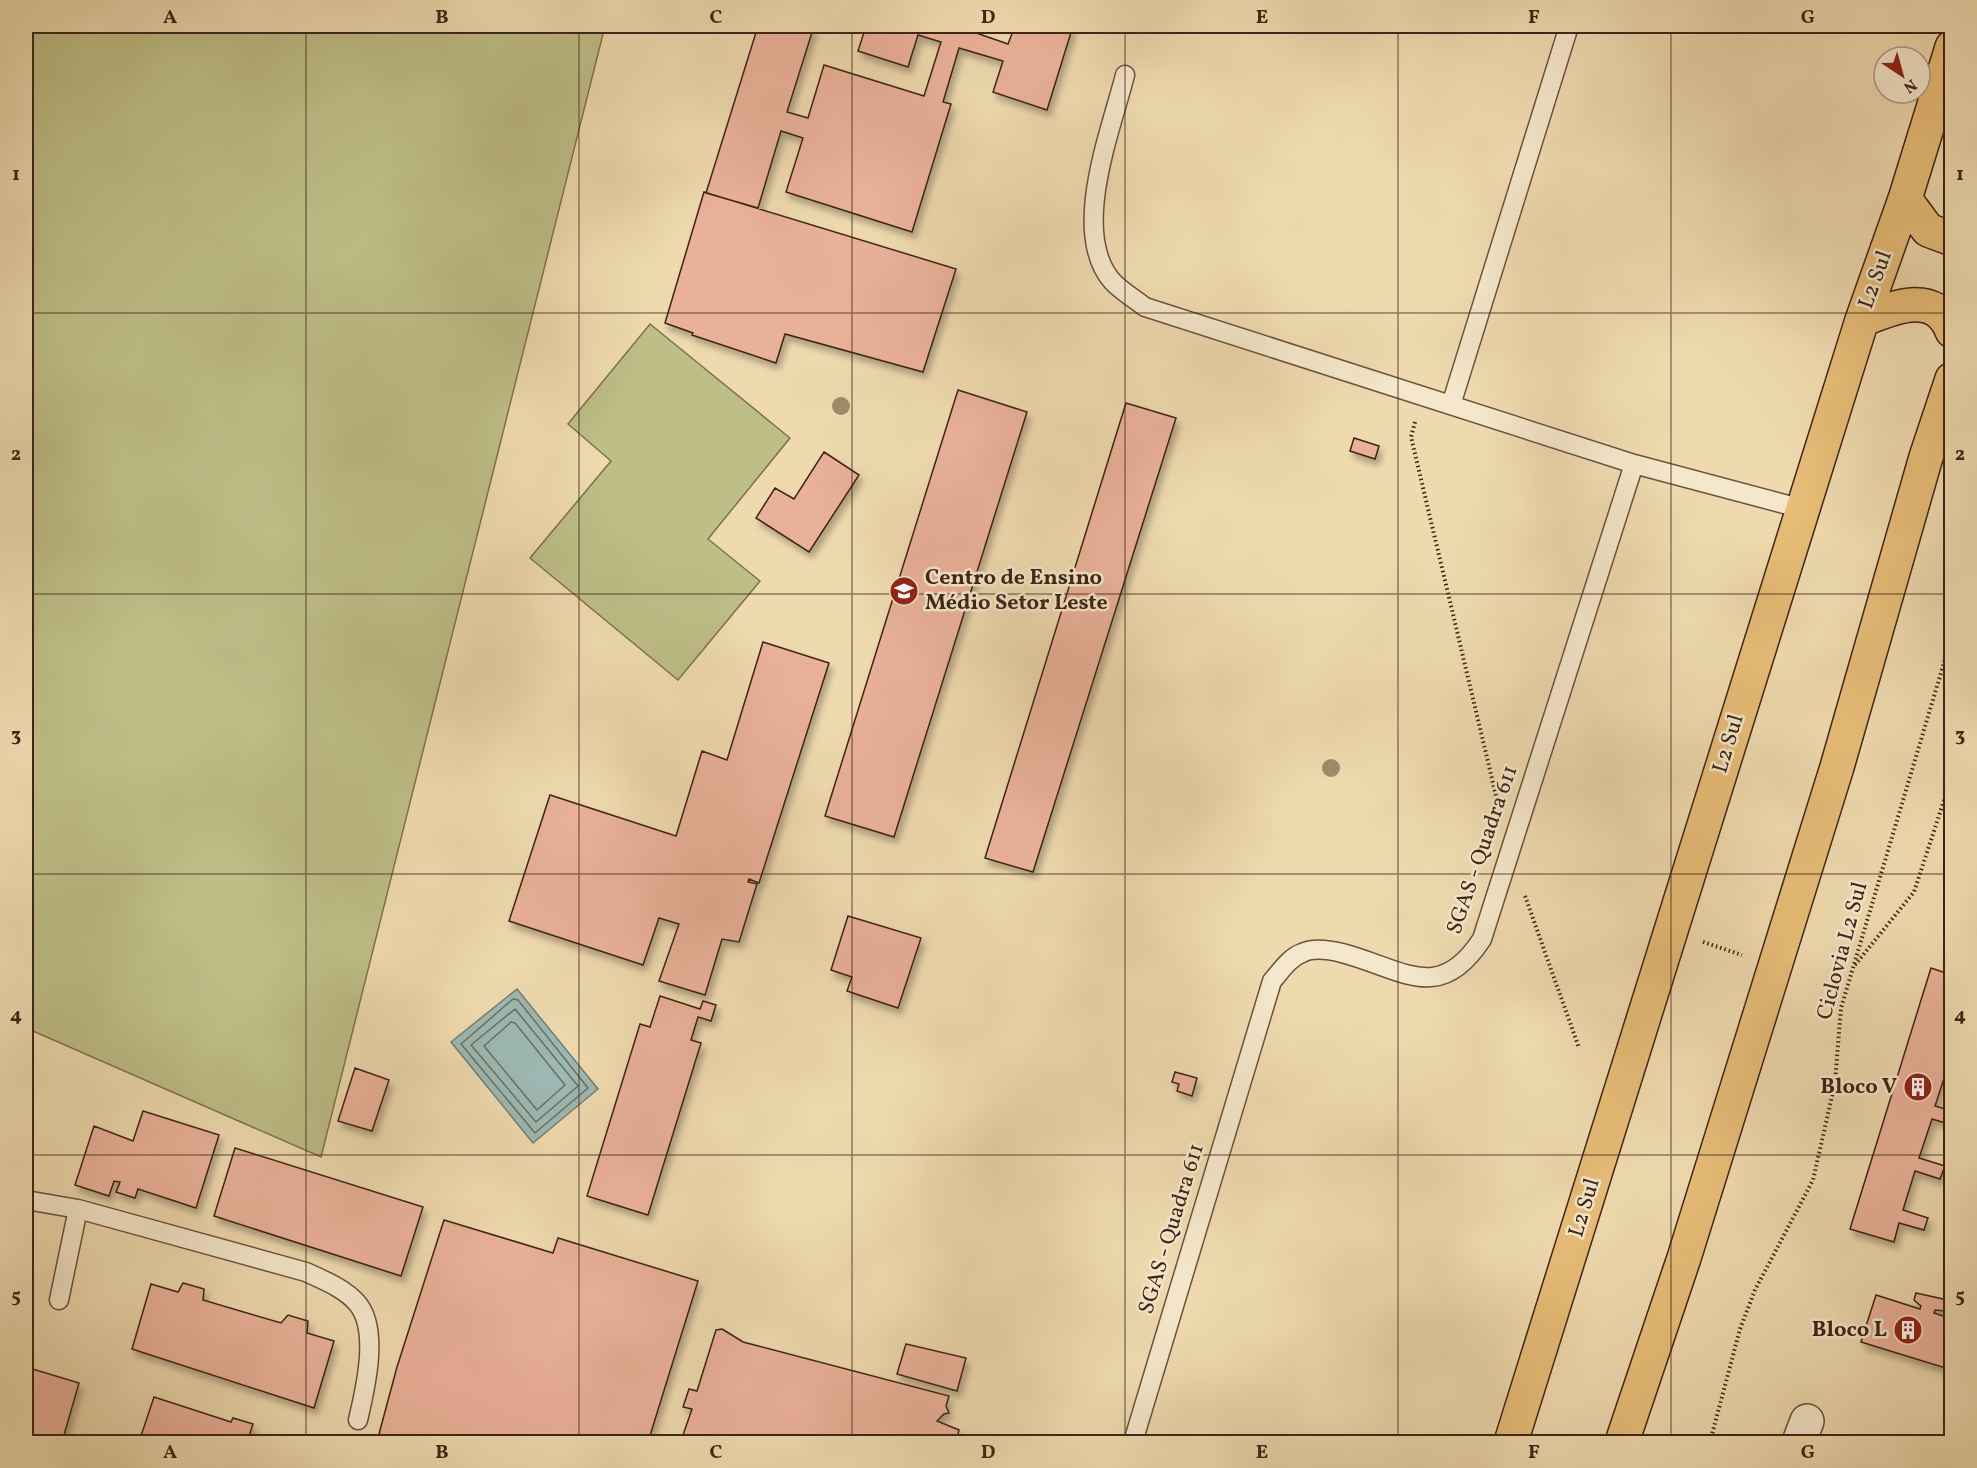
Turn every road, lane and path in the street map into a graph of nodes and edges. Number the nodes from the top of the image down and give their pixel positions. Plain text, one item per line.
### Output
1 (1569, 26) edge
2 (1952, 46) edge
3 (1125, 75) dead end
4 (1905, 199) junction
5 (1952, 239) edge
6 (1862, 320) junction
7 (1952, 331) edge
8 (1952, 379) edge
9 (1422, 396) junction
10 (1451, 405) junction
11 (1635, 464) junction
12 (1803, 509) junction
13 (1952, 636) edge
14 (1952, 776) edge
15 (1510, 853) junction
16 (1671, 931) junction
17 (1774, 965) junction
18 (1853, 968) junction
19 (1579, 1048) dead end
20 (26, 1200) edge
21 (78, 1209) junction
22 (59, 1300) dead end
23 (358, 1420) dead end
24 (1133, 1443) edge
25 (1511, 1443) edge
26 (1622, 1443) edge
27 (1710, 1443) edge

1 - 10 lane
2 - 4 main road, L2 Sul
3 - 9 lane
4 - 5 main road
4 - 6 main road, L2 Sul
6 - 7 main road
6 - 12 main road, L2 Sul
8 - 17 main road
9 - 10 lane
9 - 15 path
10 - 11 lane
11 - 12 lane
11 - 15 lane, SGAS - Quadra 611
12 - 16 main road, L2 Sul
13 - 18 path, Ciclovia L2 Sul
14 - 18 path
15 - 19 path
15 - 24 lane, SGAS - Quadra 611
16 - 17 path
16 - 25 main road, L2 Sul
17 - 26 main road
18 - 27 path, Ciclovia L2 Sul
20 - 21 lane
21 - 22 lane
21 - 23 lane

